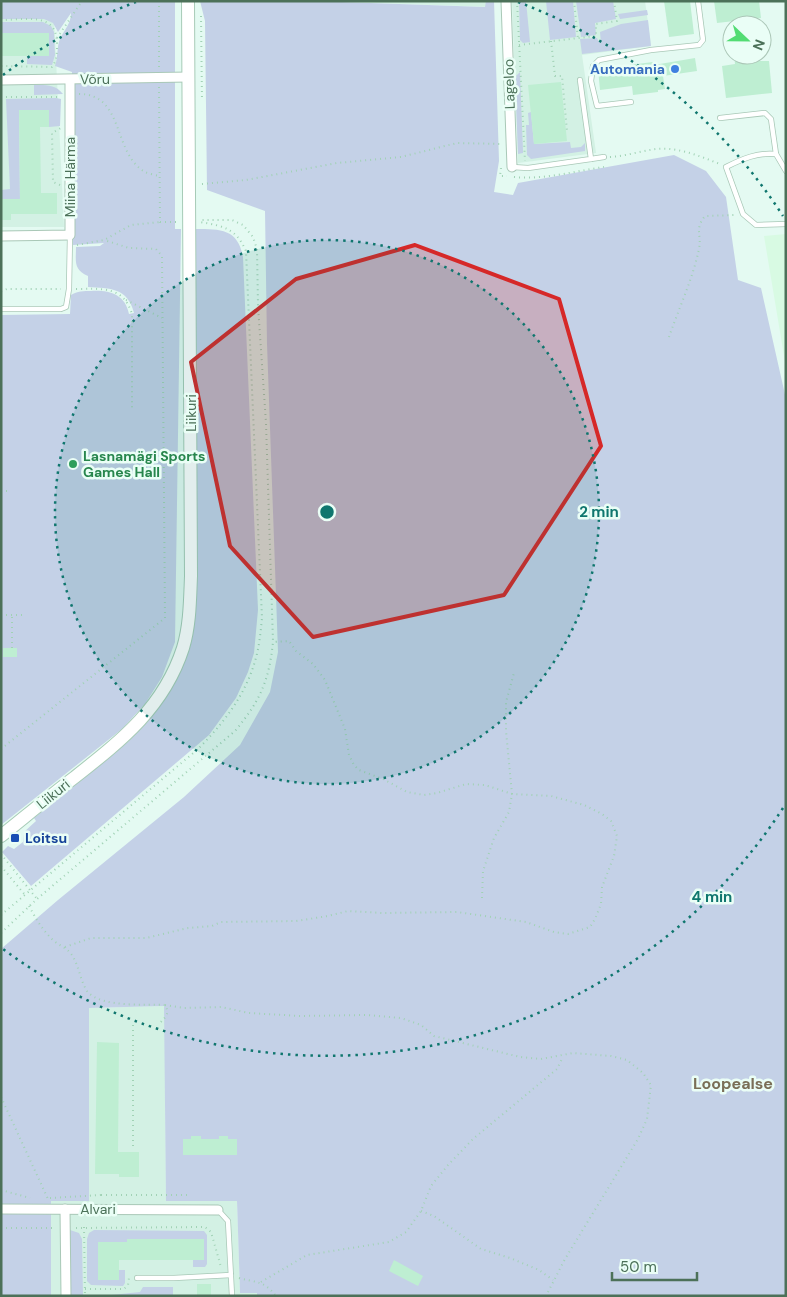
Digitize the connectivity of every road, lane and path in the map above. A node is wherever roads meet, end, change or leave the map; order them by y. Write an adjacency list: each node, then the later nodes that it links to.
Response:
1 (82, 1): 10 (path)
2 (159, 1): 16 (path)
3 (188, 1): 15 (street, Liikuri)
4 (506, 1): 30 (street, Lageloo)
5 (517, 1): 13 (path)
6 (574, 1): 11 (path)
7 (614, 1): 11 (path)
8 (698, 1): 22 (lane)
9 (1, 20): 10 (path)
10 (57, 38): 14 (path)
11 (578, 38): 12 (path)
12 (551, 42): 13 (path); 25 (path)
13 (519, 45): 32 (path)
14 (1, 66)
15 (189, 77): 16 (street, Võru); 36 (street, Liikuri)
16 (159, 78): 18 (street, Võru); 34 (path)
17 (1, 80): 18 (street, Võru)
18 (70, 80): 20 (street, Miina Härma)
19 (580, 80): 29 (lane)
20 (70, 94): 21 (path); 34 (path); 41 (street, Miina Härma)
21 (1, 97)
22 (631, 102)
23 (720, 118): 27 (lane)
24 (63, 126): 35 (path)
25 (567, 131)
26 (501, 144): 36 (path)
27 (776, 154): 31 (lane); 33 (lane)
28 (604, 157): 29 (lane); 31 (path)
29 (591, 159): 32 (lane)
30 (512, 166): 32 (lane)
31 (726, 167): 37 (lane)
32 (525, 168)
33 (786, 172)
34 (160, 176): 39 (path)
35 (61, 186)
36 (190, 186): 38 (street, Liikuri)
37 (743, 214): 40 (lane); 50 (path)
38 (195, 221): 39 (path); 57 (path); 62 (street, Liikuri)
39 (160, 222): 43 (path)
40 (786, 224)
41 (70, 235): 42 (street, Miina Härma); 44 (lane)
42 (1, 236)
43 (104, 240): 44 (path); 49 (path)
44 (70, 246): 45 (lane)
45 (69, 289): 46 (path); 47 (path); 48 (lane)
46 (1, 291)
47 (126, 300): 49 (path); 51 (path)
48 (1, 309)
49 (162, 319): 60 (path)
50 (670, 337)
51 (132, 410)
52 (1, 491): 53 (path)
53 (11, 491)
54 (1, 615): 55 (path)
55 (12, 615): 56 (path); 58 (path)
56 (23, 615)
57 (273, 642): 61 (path); 66 (path)
58 (12, 648)
59 (514, 673): 61 (path)
60 (1, 749)
61 (512, 794): 67 (path); 70 (path)
62 (1, 836)
63 (1, 854): 66 (path)
64 (1, 866): 65 (path)
65 (25, 895)
66 (37, 898): 68 (path)
67 (482, 898)
68 (29, 906): 69 (path); 70 (path)
69 (1, 933)
70 (65, 947): 71 (path)
71 (165, 1005): 72 (path); 74 (path)
72 (160, 1023)
73 (133, 1025): 76 (path)
74 (564, 1056): 82 (path); 89 (path)
75 (1, 1097): 80 (path)
76 (133, 1150)
77 (101, 1195): 78 (path)
78 (188, 1195)
79 (1, 1209): 80 (street)
80 (60, 1209): 81 (street, Alvari); 84 (street, Alvari)
81 (218, 1210): 87 (lane)
82 (421, 1211): 89 (path); 90 (path)
83 (1, 1228): 84 (path)
84 (65, 1228): 85 (path); 92 (street, Alvari)
85 (84, 1228): 86 (path); 91 (path)
86 (223, 1275): 87 (lane); 88 (lane)
87 (231, 1275): 90 (path); 94 (lane)
88 (137, 1278): 91 (path)
89 (553, 1280): 96 (path)
90 (261, 1282): 95 (path)
91 (85, 1289): 93 (path)
92 (66, 1296)
93 (85, 1296)
94 (232, 1296)
95 (276, 1296)
96 (546, 1296)

